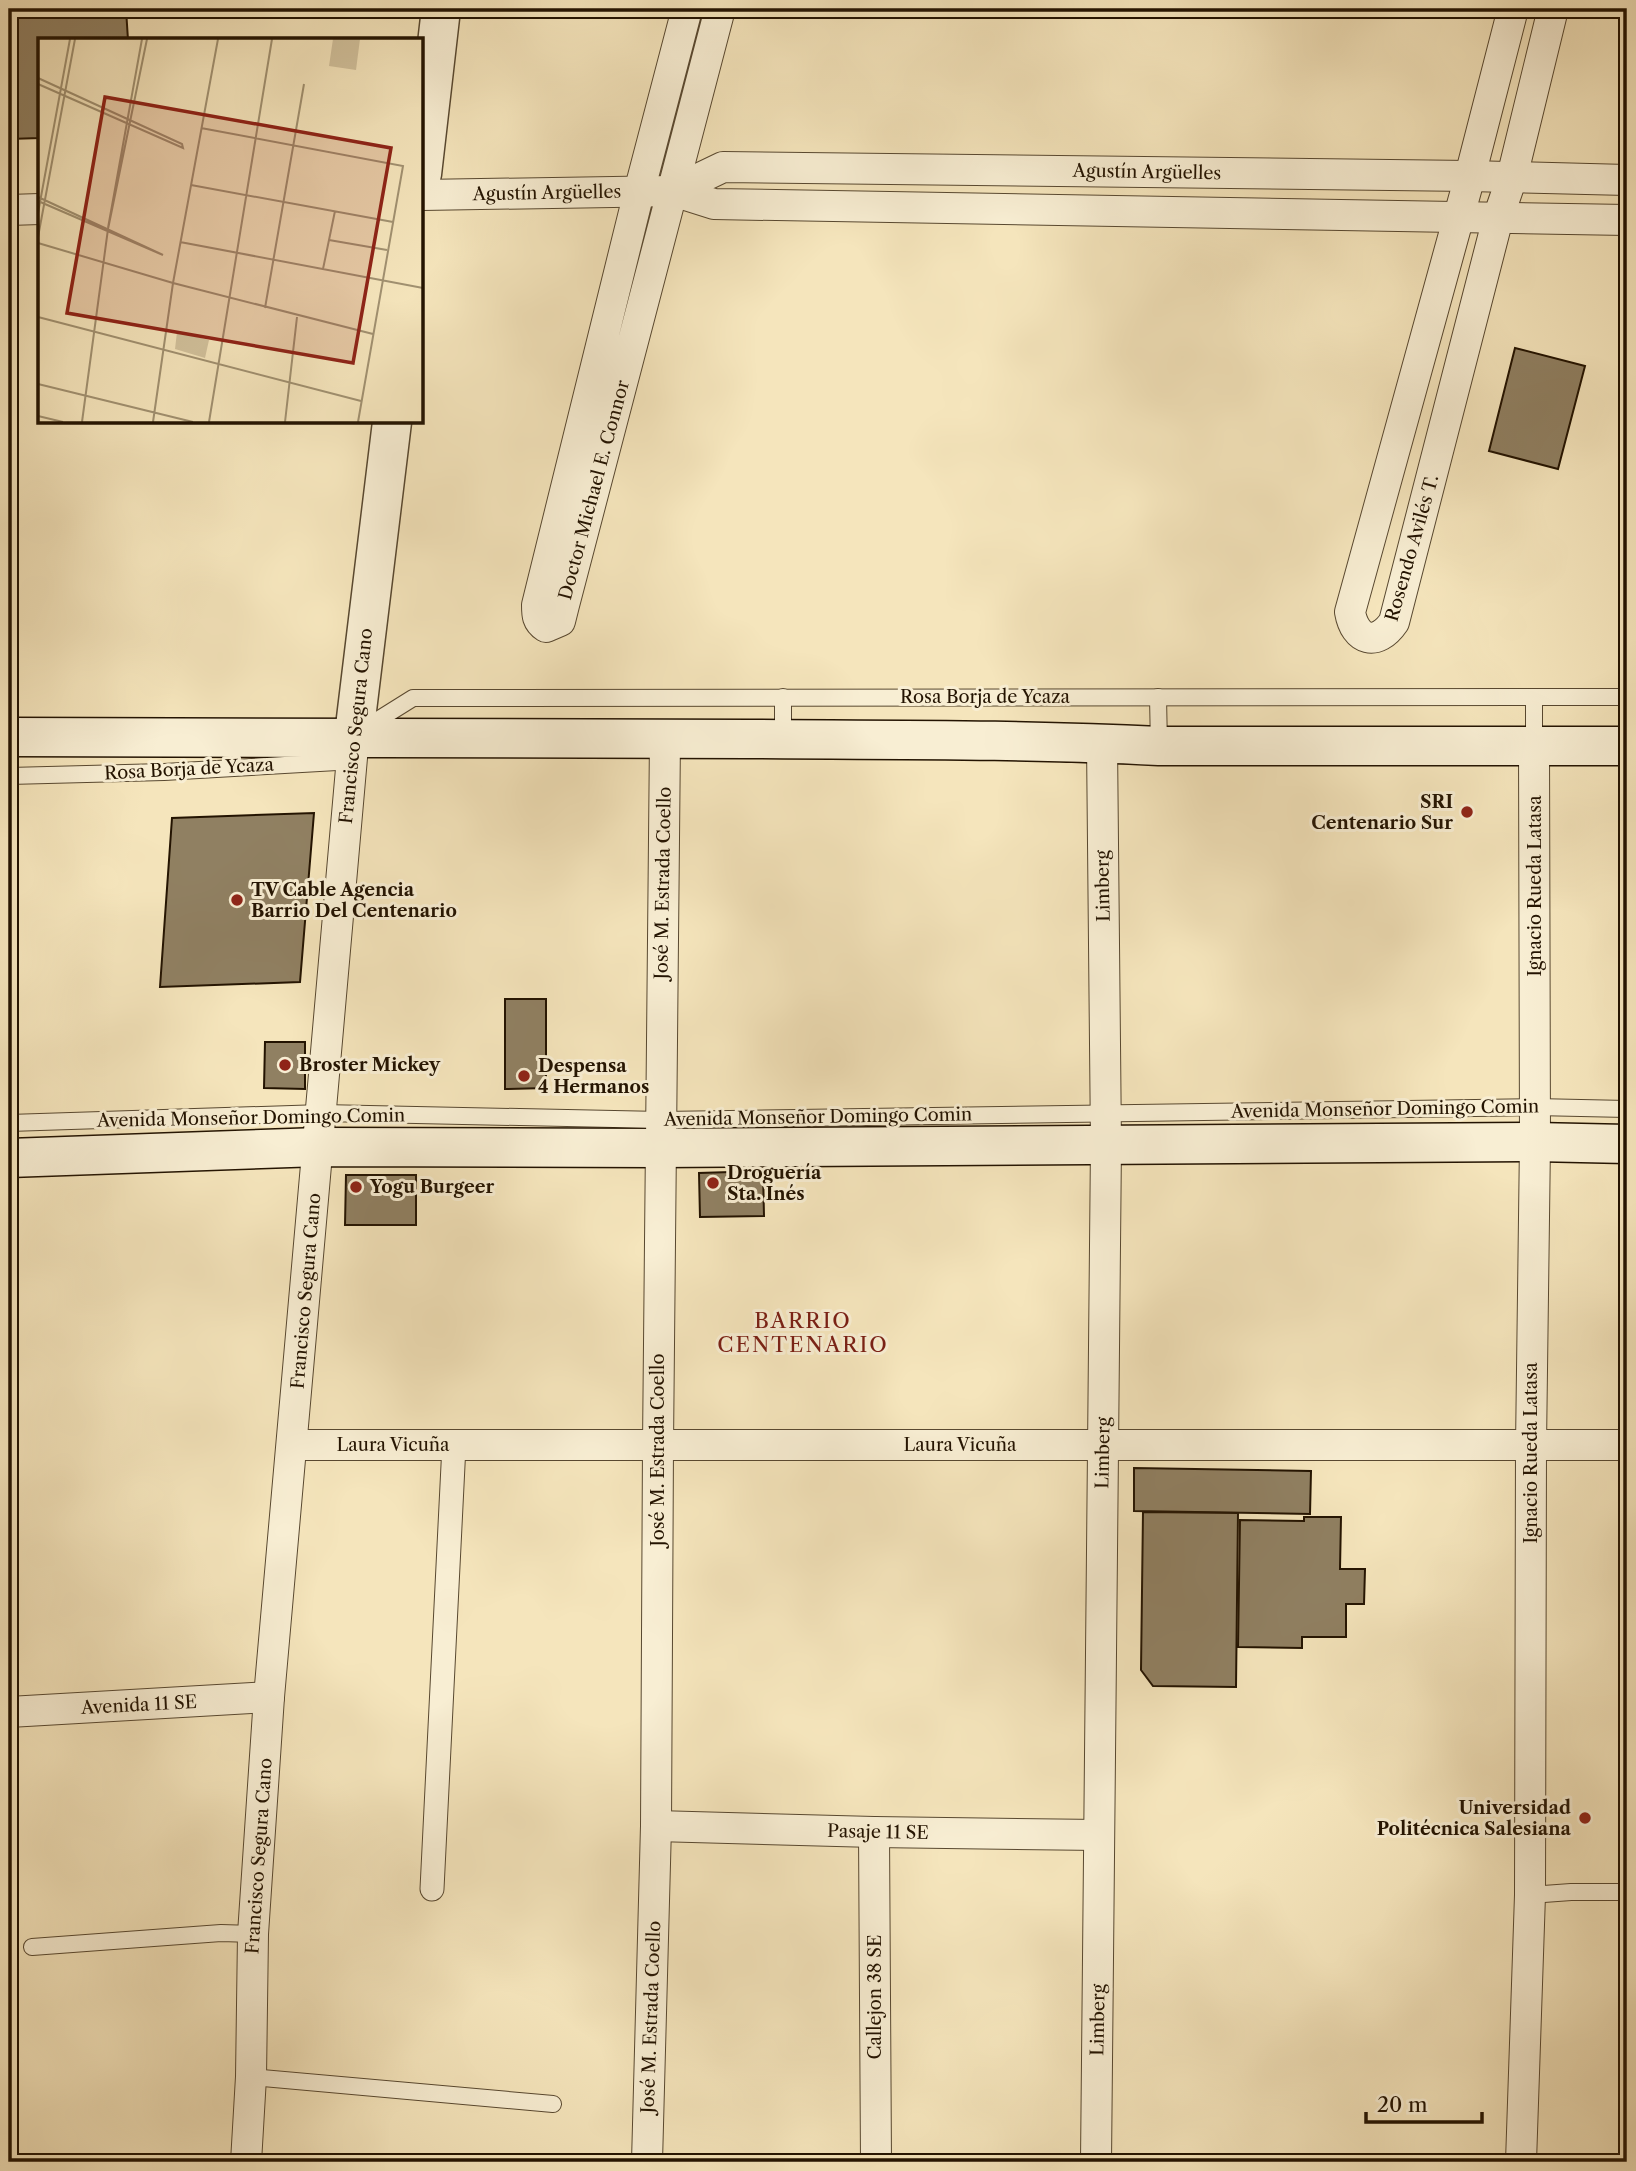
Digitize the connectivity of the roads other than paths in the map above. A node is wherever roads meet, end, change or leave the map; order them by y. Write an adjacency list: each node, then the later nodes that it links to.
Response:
1 (441, 9): 6 (main road)
2 (687, 9): 12 (street, Doctor Michael E. Connor)
3 (720, 9): 11 (street, Doctor Michael E. Connor)
4 (1513, 9): 8 (street, Rosendo Avilés T.)
5 (1553, 9): 9 (street, Rosendo Avilés T.)
6 (424, 157)
7 (1063, 171): 8 (street, Agustín Argüelles); 11 (street, Agustín Argüelles); 16 (street)
8 (1469, 176): 9 (street, Agustín Argüelles); 17 (street, Rosendo Avilés T.)
9 (1512, 177): 10 (street, Agustín Argüelles); 18 (street, Rosendo Avilés T.)
10 (1627, 180)
11 (673, 191): 12 (street, Agustín Argüelles); 12 (street, Doctor Michael E. Connor); 16 (street, Agustín Argüelles)
12 (639, 192): 13 (street, Agustín Argüelles)
13 (424, 195)
14 (38, 209): 15 (street)
15 (9, 210)
16 (1061, 210): 17 (street, Agustín Argüelles)
17 (1458, 218): 18 (street, Agustín Argüelles); 18 (street, Rosendo Avilés T.)
18 (1498, 218): 19 (street, Agustín Argüelles)
19 (1627, 220)
20 (392, 424): 25 (main road, Francisco Segura Cano)
21 (783, 697): 22 (lane, Rosa Borja de Ycaza); 25 (lane, Rosa Borja de Ycaza); 28 (lane)
22 (1158, 697): 23 (lane, Rosa Borja de Ycaza); 31 (lane)
23 (1534, 697): 24 (lane, Rosa Borja de Ycaza); 30 (lane)
24 (1627, 697)
25 (354, 736): 26 (main road, Rosa Borja de Ycaza); 27 (main road, Rosa Borja de Ycaza); 33 (lane, Rosa Borja de Ycaza); 38 (street, Francisco Segura Cano)
26 (9, 737)
27 (665, 738): 28 (main road, Rosa Borja de Ycaza); 39 (street, José M. Estrada Coello)
28 (783, 739): 29 (main road, Rosa Borja de Ycaza)
29 (1102, 743): 31 (main road, Rosa Borja de Ycaza); 37 (street, Limberg)
30 (1534, 744): 31 (main road, Rosa Borja de Ycaza); 32 (main road, Rosa Borja de Ycaza); 36 (street, Ignacio Rueda Latasa)
31 (1159, 746)
32 (1627, 746)
33 (9, 776)
34 (1627, 1109): 36 (lane, Avenida Monseñor Domingo Comin)
35 (9, 1123): 38 (lane, Avenida Monseñor Domingo Comin)
36 (1535, 1125): 37 (main road, Avenida Monseñor Domingo Comin); 40 (main road, Avenida Monseñor Domingo Comin); 46 (street, Ignacio Rueda Latasa)
37 (1105, 1128): 39 (main road, Avenida Monseñor Domingo Comin); 45 (street, Limberg)
38 (320, 1130): 39 (main road, Avenida Monseñor Domingo Comin); 41 (main road, Avenida Monseñor Domingo Comin); 42 (street, Francisco Segura Cano)
39 (661, 1134): 44 (street, José M. Estrada Coello)
40 (1627, 1144)
41 (9, 1158)
42 (292, 1445): 43 (street, Laura Vicuña); 48 (street, Francisco Segura Cano)
43 (454, 1445): 44 (street, Laura Vicuña); 53 (street)
44 (658, 1445): 45 (street, Laura Vicuña); 50 (street, José M. Estrada Coello)
45 (1103, 1445): 46 (street, Laura Vicuña); 52 (street, Limberg)
46 (1531, 1446): 47 (street, Laura Vicuña); 55 (street, Ignacio Rueda Latasa)
47 (1627, 1446)
48 (269, 1697): 49 (street, Avenida 11 SE); 56 (street, Francisco Segura Cano)
49 (9, 1712)
50 (656, 1826): 51 (street, Pasaje 11 SE); 61 (street, José M. Estrada Coello)
51 (874, 1832): 52 (street, Pasaje 11 SE); 62 (street, Callejon 38 SE)
52 (1100, 1835): 63 (street, Limberg)
53 (432, 1889)
54 (1627, 1892): 55 (lane)
55 (1530, 1895): 64 (street, Ignacio Rueda Latasa)
56 (253, 1934): 57 (lane); 58 (street, Francisco Segura Cano)
57 (32, 1947)
58 (251, 2077): 59 (lane); 60 (street, Francisco Segura Cano)
59 (553, 2104)
60 (246, 2162)
61 (647, 2162)
62 (876, 2162)
63 (1096, 2162)
64 (1521, 2162)

